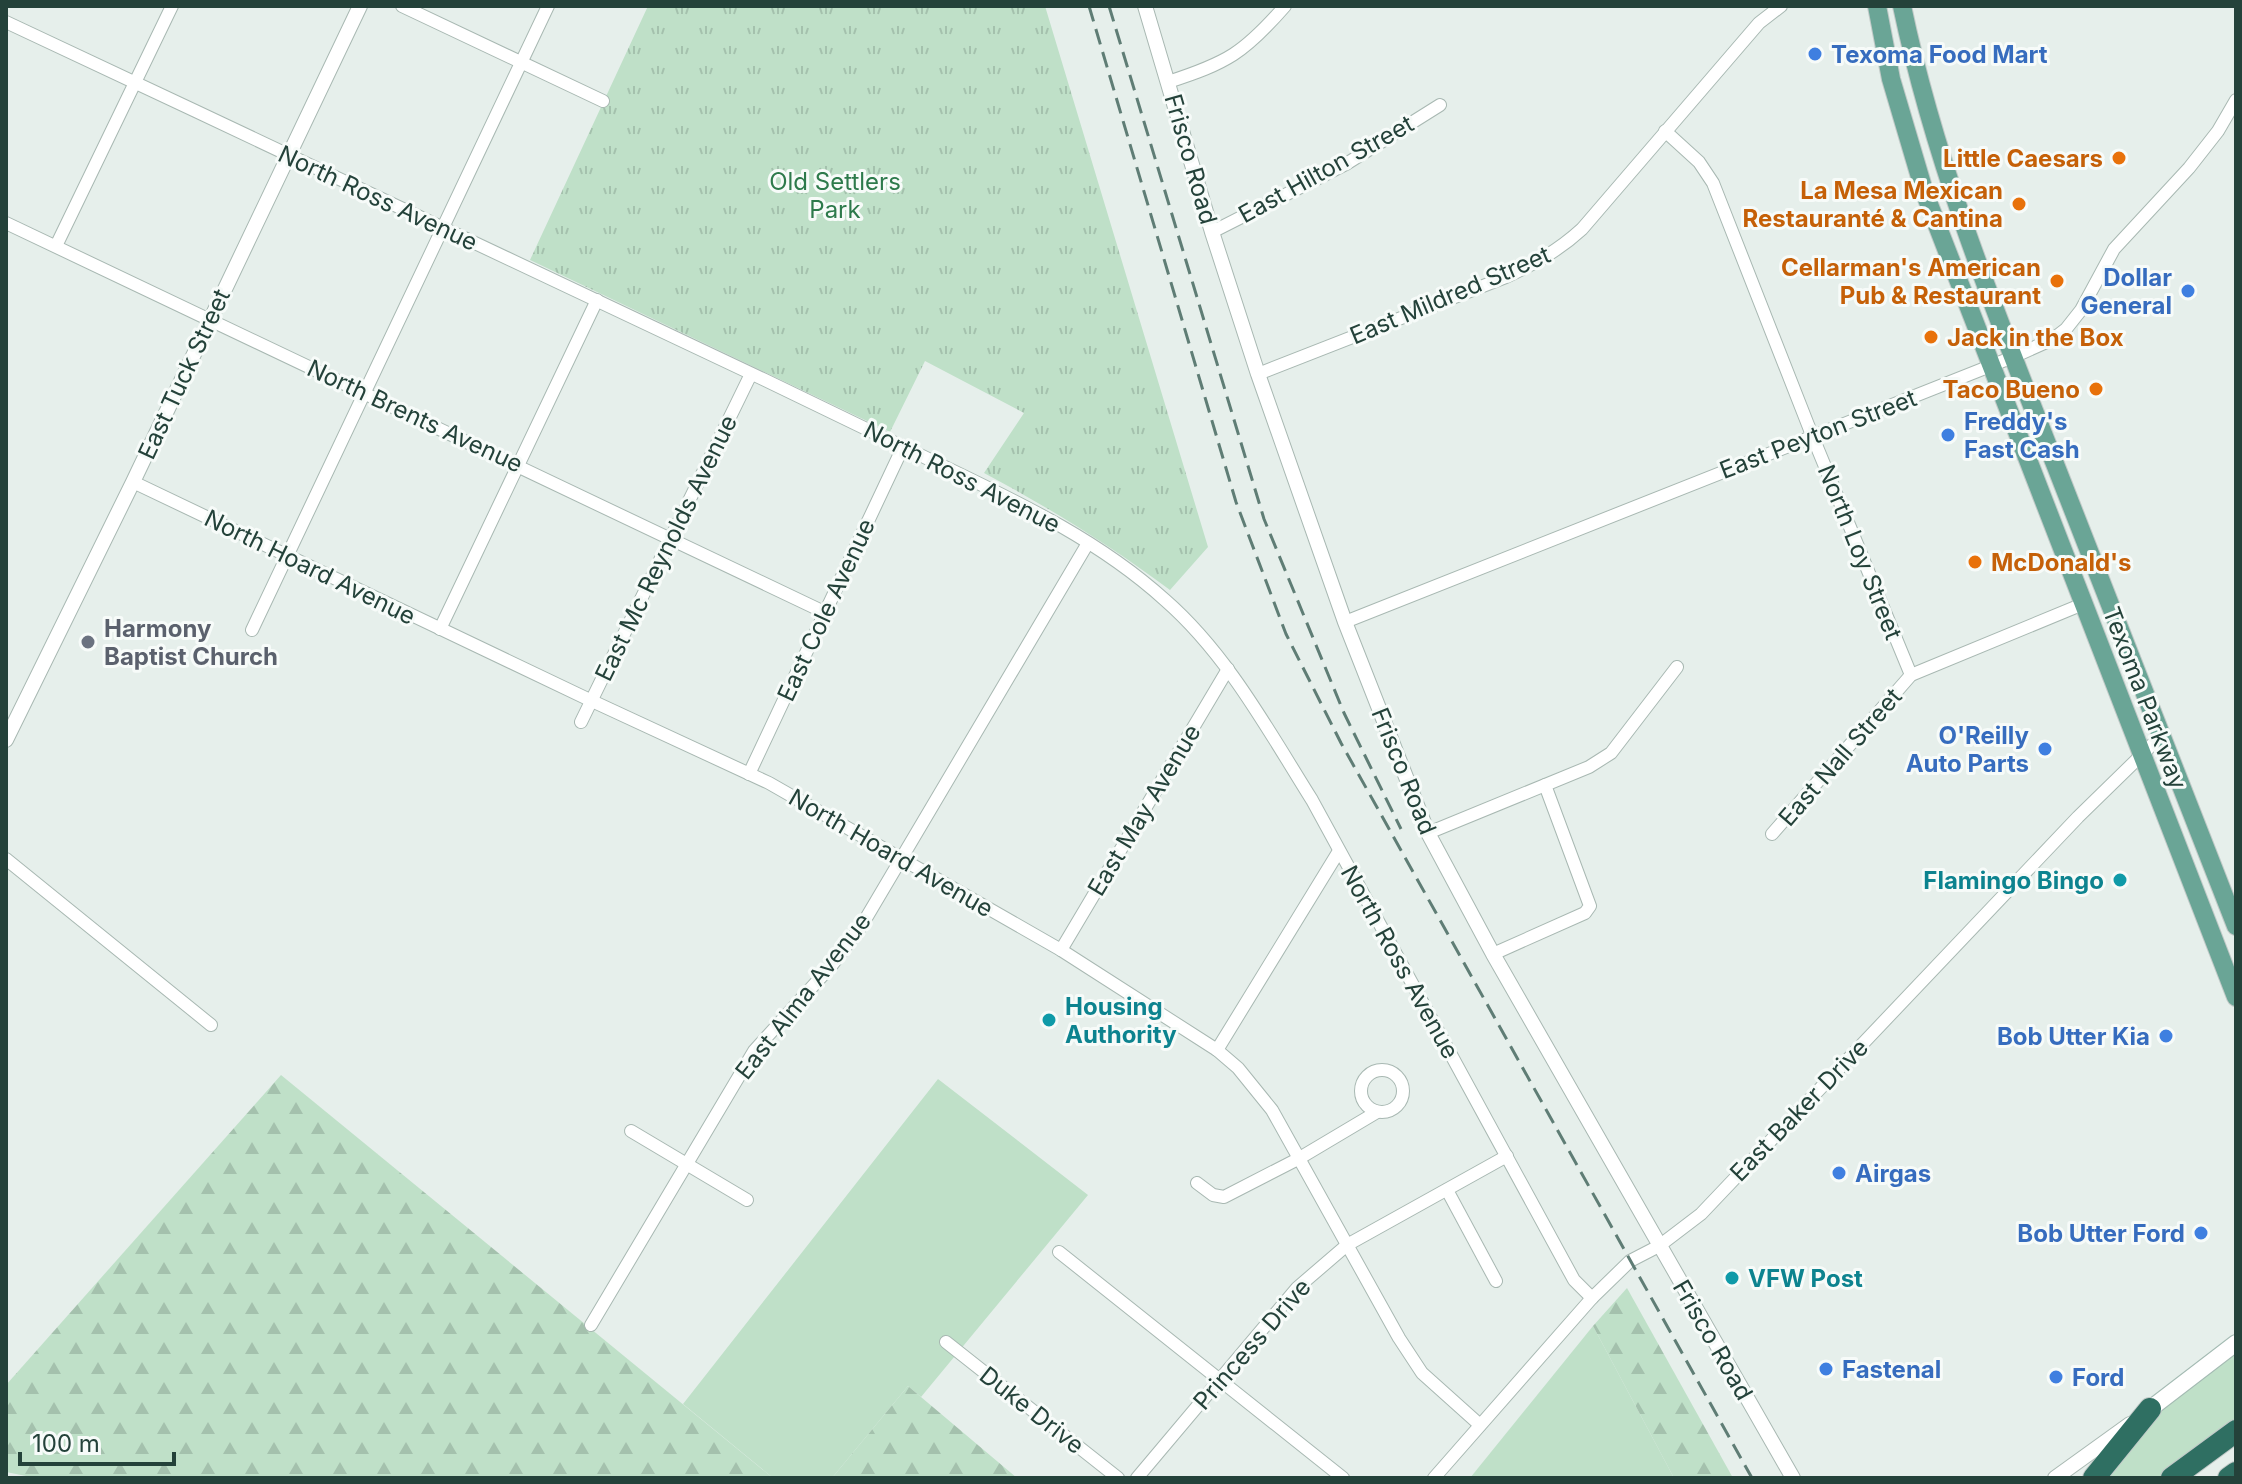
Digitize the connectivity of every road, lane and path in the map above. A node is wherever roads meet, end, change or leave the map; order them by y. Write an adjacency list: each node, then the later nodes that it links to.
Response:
1 (172, 6): 13 (street)
2 (360, 6): 18 (street, East Tuck Street)
3 (402, 6): 11 (street)
4 (548, 6): 11 (street)
5 (1145, 6): 12 (street, Frisco Road)
6 (1285, 6): 12 (street)
7 (1781, 6): 17 (street, East Mildred Street)
8 (1877, 6): 26 (main road, Texoma Parkway)
9 (1902, 6): 25 (main road, Texoma Parkway)
10 (6, 22): 13 (street, North Ross Avenue)
11 (521, 62): 15 (street); 20 (street)
12 (1168, 82): 21 (street, Frisco Road)
13 (135, 83): 18 (street, North Ross Avenue); 22 (street)
14 (2236, 100): 25 (street, East Peyton Street)
15 (603, 101)
16 (1440, 105): 21 (street, East Hilton Street)
17 (1665, 131): 28 (street, East Mildred Street); 30 (street, North Loy Street)
18 (288, 156): 20 (street, North Ross Avenue); 24 (street, East Tuck Street)
19 (6, 223): 22 (street, North Brents Avenue)
20 (442, 229): 23 (street, North Ross Avenue); 29 (street)
21 (1212, 232): 28 (street, Frisco Road)
22 (56, 246): 24 (street, North Brents Avenue)
23 (597, 300): 27 (street, North Ross Avenue); 32 (street)
24 (210, 319): 29 (street, North Brents Avenue); 33 (street, East Tuck Street)
25 (2013, 357): 26 (street, East Peyton Street); 47 (main road, Texoma Parkway)
26 (1990, 366): 30 (street, East Peyton Street); 37 (main road, Texoma Parkway)
27 (751, 374): 31 (street, North Ross Avenue); 34 (street, East Mc Reynolds Avenue)
28 (1258, 374): 39 (street, Frisco Road)
29 (364, 393): 32 (street, North Brents Avenue); 36 (street)
30 (1812, 435): 39 (street, East Peyton Street); 44 (street, North Loy Street)
31 (903, 447): 35 (street, North Ross Avenue); 38 (street, East Cole Avenue)
32 (519, 465): 34 (street, North Brents Avenue); 40 (street)
33 (133, 482): 36 (street, North Hoard Avenue); 48 (street, East Tuck Street)
34 (672, 539): 38 (street, North Brents Avenue); 45 (street, East Mc Reynolds Avenue)
35 (1088, 543): 43 (street, North Ross Avenue); 55 (street, East Alma Avenue)
36 (289, 557): 40 (street, North Hoard Avenue); 41 (street)
37 (2083, 604): 44 (street, East Nall Street); 49 (main road, Texoma Parkway)
38 (824, 612): 50 (street, East Cole Avenue)
39 (1345, 622): 52 (street, Frisco Road)
40 (440, 629): 45 (street, North Hoard Avenue)
41 (252, 630)
42 (1677, 667): 51 (street)
43 (1228, 669): 54 (street, North Ross Avenue); 58 (street, East May Avenue)
44 (1911, 675): 53 (street, East Nall Street)
45 (592, 701): 46 (street, East Mc Reynolds Avenue); 50 (street, North Hoard Avenue)
46 (581, 722)
47 (2162, 735): 49 (street, East Baker Drive); 57 (main road, Texoma Parkway)
48 (6, 740)
49 (2141, 753): 60 (main road, Texoma Parkway); 72 (street, East Baker Drive)
50 (749, 774): 55 (street, North Hoard Avenue)
51 (1545, 785): 52 (street); 59 (street)
52 (1428, 833): 59 (street, Frisco Road)
53 (1772, 834)
54 (1339, 851): 62 (street); 65 (street, North Ross Avenue)
55 (901, 858): 58 (street, North Hoard Avenue); 67 (street, East Alma Avenue)
56 (6, 859): 61 (street)
57 (2236, 926)
58 (1061, 950): 62 (street, North Hoard Avenue)
59 (1493, 954): 72 (street, Frisco Road)
60 (2236, 997)
61 (211, 1025)
62 (1217, 1050): 66 (street, North Hoard Avenue)
63 (1377, 1112): 66 (street)
64 (631, 1131): 67 (street)
65 (1507, 1156): 69 (street, Princess Drive); 75 (street, North Ross Avenue)
66 (1298, 1159): 68 (street); 71 (street, North Hoard Avenue)
67 (686, 1164): 70 (street); 76 (street, East Alma Avenue)
68 (1197, 1183)
69 (1447, 1190): 71 (street, Princess Drive); 74 (street)
70 (747, 1200)
71 (1347, 1245): 79 (street, Princess Drive); 81 (street, North Hoard Avenue)
72 (1659, 1246): 75 (street, East Baker Drive); 88 (street, Frisco Road)
73 (1059, 1252): 79 (street)
74 (1496, 1281)
75 (1592, 1298): 81 (street, East Baker Drive)
76 (591, 1325)
77 (946, 1342): 84 (street, Duke Drive)
78 (2236, 1343): 80 (main road)
79 (1220, 1380): 85 (street, Princess Drive); 86 (street)
80 (2150, 1409): 89 (street); 90 (highway)
81 (1480, 1425): 87 (street, East Baker Drive)
82 (2236, 1431): 91 (highway)
83 (2236, 1473): 92 (highway)
84 (1118, 1478)
85 (1137, 1478)
86 (1343, 1478)
87 (1434, 1478)
88 (1793, 1478)
89 (2055, 1478)
90 (2094, 1478)
91 (2172, 1478)
92 (2229, 1478)

